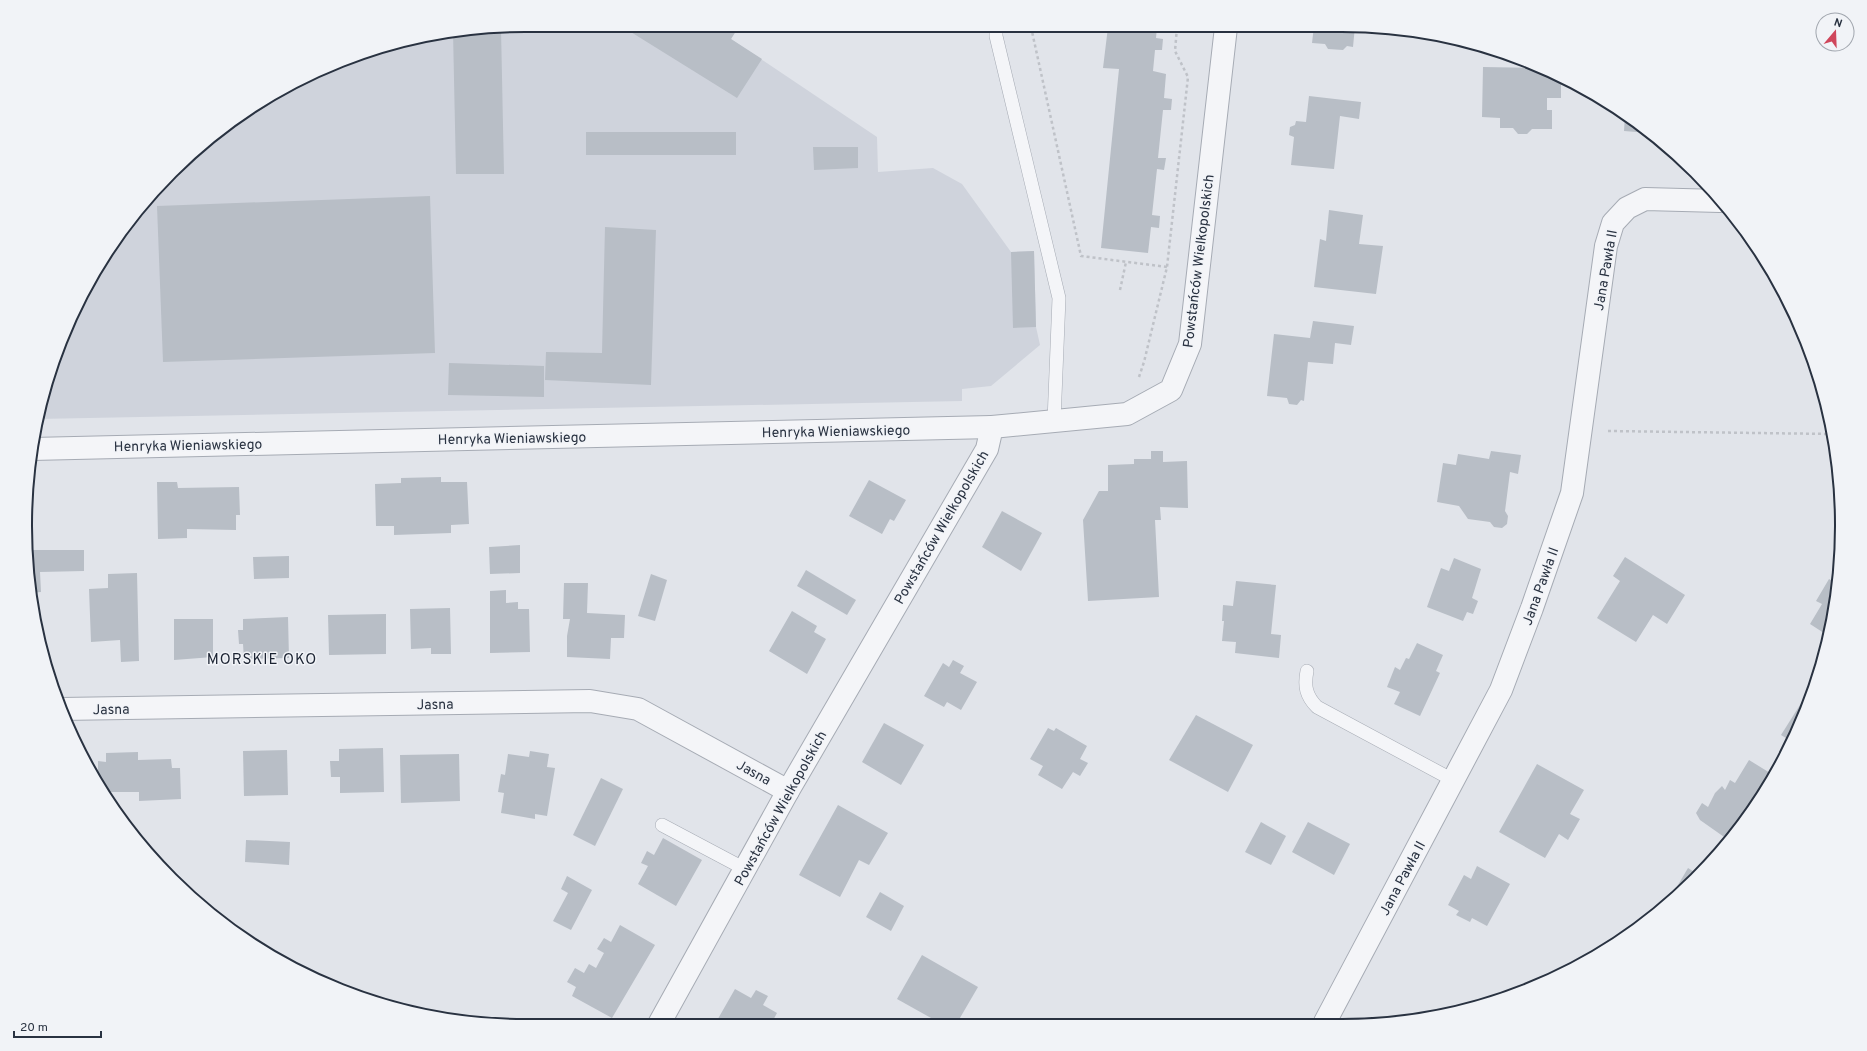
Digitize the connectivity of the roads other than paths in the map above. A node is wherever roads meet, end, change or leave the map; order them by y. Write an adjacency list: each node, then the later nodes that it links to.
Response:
1 (996, 32): 4 (lane)
2 (1225, 32): 4 (street, Powstańców Wielkopolskich)
3 (1714, 201): 9 (street, Jana Pawła II)
4 (1054, 421): 5 (street, Powstańców Wielkopolskich)
5 (992, 427): 6 (street, Henryka Wieniawskiego); 10 (street, Powstańców Wielkopolskich)
6 (38, 449)
7 (1307, 671): 9 (lane)
8 (68, 709): 10 (street, Jasna)
9 (1453, 780): 14 (street, Jana Pawła II)
10 (788, 791): 12 (street, Powstańców Wielkopolskich)
11 (662, 825): 12 (lane)
12 (745, 869): 13 (street, Powstańców Wielkopolskich)
13 (662, 1019)
14 (1327, 1019)

